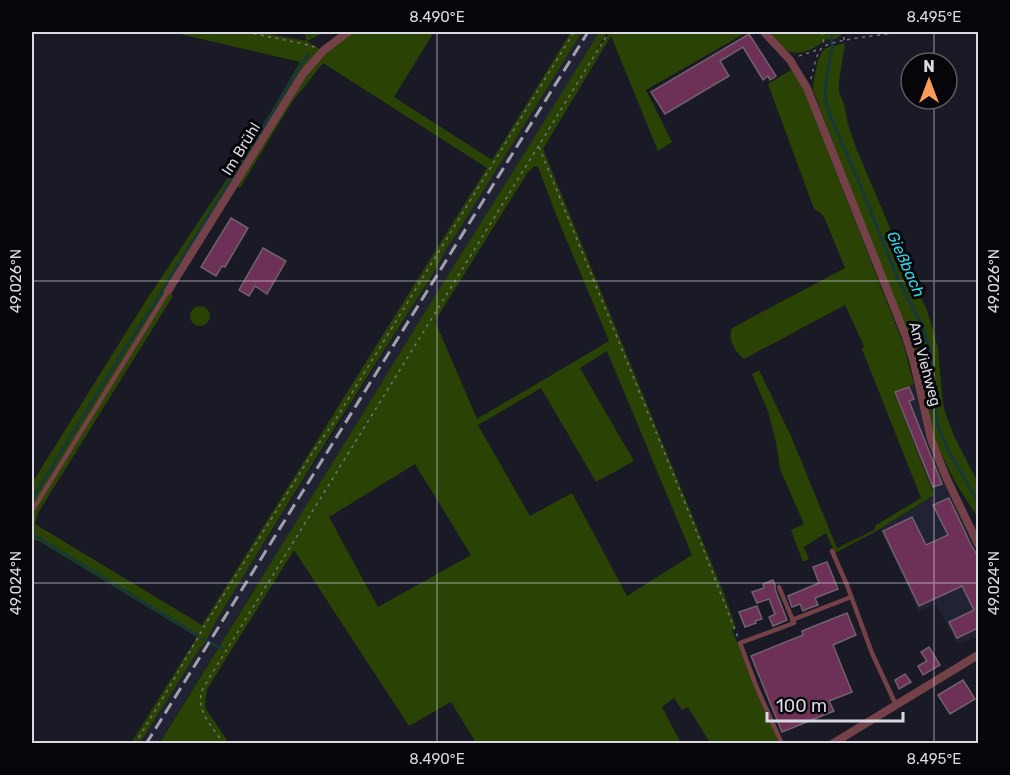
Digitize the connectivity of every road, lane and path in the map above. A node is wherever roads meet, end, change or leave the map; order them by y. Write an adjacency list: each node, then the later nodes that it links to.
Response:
1 (246, 32): 12 (path)
2 (348, 32): 12 (street, Im Brühl)
3 (574, 32): 26 (path)
4 (609, 32): 15 (path)
5 (764, 32): 13 (street, Am Viehweg)
6 (822, 32): 10 (path)
7 (844, 32): 9 (path)
8 (905, 32): 9 (path)
9 (844, 40): 10 (path)
10 (824, 46): 11 (path)
11 (820, 49): 13 (path); 14 (path)
12 (324, 50): 16 (street, Im Brühl)
13 (790, 60): 14 (street, Am Viehweg)
14 (807, 88): 18 (street, Am Viehweg)
15 (538, 146): 23 (path); 27 (path)
16 (168, 291): 17 (lane)
17 (32, 511)
18 (978, 544)
19 (832, 551): 21 (lane)
20 (779, 587): 22 (lane)
21 (851, 597): 22 (lane); 25 (lane)
22 (792, 620): 23 (lane)
23 (740, 644): 28 (lane)
24 (978, 655): 25 (street)
25 (896, 705): 29 (street)
26 (135, 744)
27 (224, 744)
28 (782, 744)
29 (832, 744)

